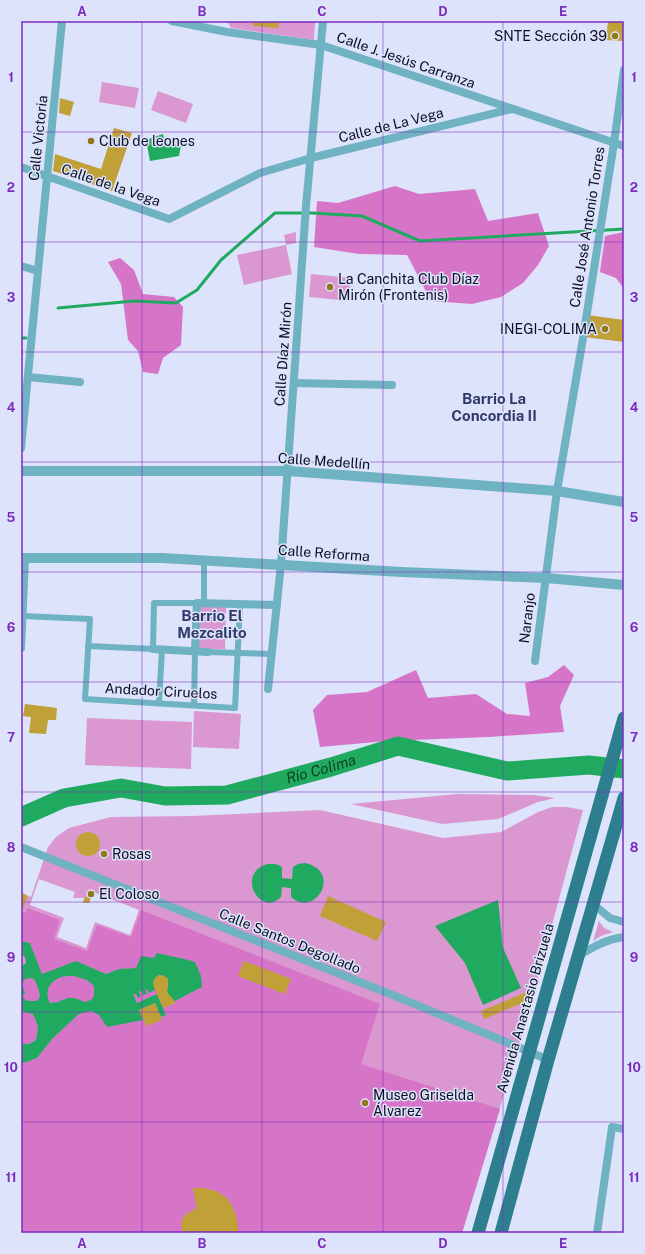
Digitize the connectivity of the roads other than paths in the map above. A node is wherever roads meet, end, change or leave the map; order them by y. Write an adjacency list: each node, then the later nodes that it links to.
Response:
1 (62, 21): 11 (street, Calle Victoria)
2 (172, 21): 4 (street, Calle J. Jesús Carranza)
3 (323, 21): 4 (street, Calle Díaz Mirón)
4 (321, 45): 6 (street, Calle J. Jesús Carranza); 9 (street, Calle Díaz Mirón)
5 (624, 70): 7 (street, Calle José Antonio Torres)
6 (512, 109): 7 (street); 9 (street, Calle de La Vega)
7 (614, 143): 8 (street); 22 (street, Calle José Antonio Torres)
8 (624, 146)
9 (311, 158): 12 (street, Calle de La Vega); 17 (street, Calle Díaz Mirón)
10 (21, 167): 11 (street, Calle de la Vega)
11 (47, 177): 12 (street, Calle de la Vega); 14 (street, Calle Victoria)
12 (169, 219)
13 (21, 266): 14 (street)
14 (38, 271): 15 (street, Calle Victoria)
15 (28, 377): 16 (street); 19 (street, Calle Victoria)
16 (80, 382)
17 (294, 383): 18 (street); 21 (street, Calle Díaz Mirón)
18 (392, 385)
19 (21, 448)
20 (21, 471): 21 (street, Calle Medellín)
21 (288, 471): 22 (street, Calle Medellín); 26 (street, Calle Díaz Mirón)
22 (557, 491): 23 (street, Calle Medellín); 27 (street, Calle José Antonio Torres)
23 (624, 502)
24 (23, 558): 25 (street, Calle Reforma); 32 (street)
25 (204, 560): 26 (street, Calle Reforma); 29 (street)
26 (281, 564): 27 (street, Calle Reforma); 31 (street, Calle Díaz Mirón)
27 (546, 578): 28 (street, Calle Reforma); 41 (street, Naranjo)
28 (624, 585)
29 (200, 604): 30 (street); 35 (street); 37 (street)
30 (240, 604): 31 (street); 39 (street)
31 (277, 605): 40 (street, Calle Díaz Mirón)
32 (22, 616): 33 (street); 34 (street)
33 (88, 646): 35 (street); 43 (street, Andador Ciruelos)
34 (21, 648)
35 (153, 649): 36 (street)
36 (162, 649): 37 (street); 43 (street)
37 (195, 651): 38 (street); 44 (street)
38 (208, 652): 39 (street)
39 (238, 653): 40 (street); 44 (street, Andador Ciruelos)
40 (272, 654): 42 (street, Calle Díaz Mirón)
41 (535, 661)
42 (268, 689)
43 (159, 703): 44 (street, Andador Ciruelos)
44 (194, 705)
45 (624, 718): 52 (main road, Avenida Anastasio Brizuela)
46 (624, 798): 48 (main road)
47 (21, 847): 52 (street, Calle Santos Degollado)
48 (593, 904): 49 (street); 51 (main road)
49 (624, 922)
50 (624, 937): 51 (street)
51 (578, 956): 53 (main road)
52 (530, 1052): 53 (street, Calle Santos Degollado); 55 (main road, Avenida Anastasio Brizuela)
53 (548, 1060): 56 (main road)
54 (624, 1129): 57 (street)
55 (478, 1233)
56 (502, 1233)
57 (597, 1233)

